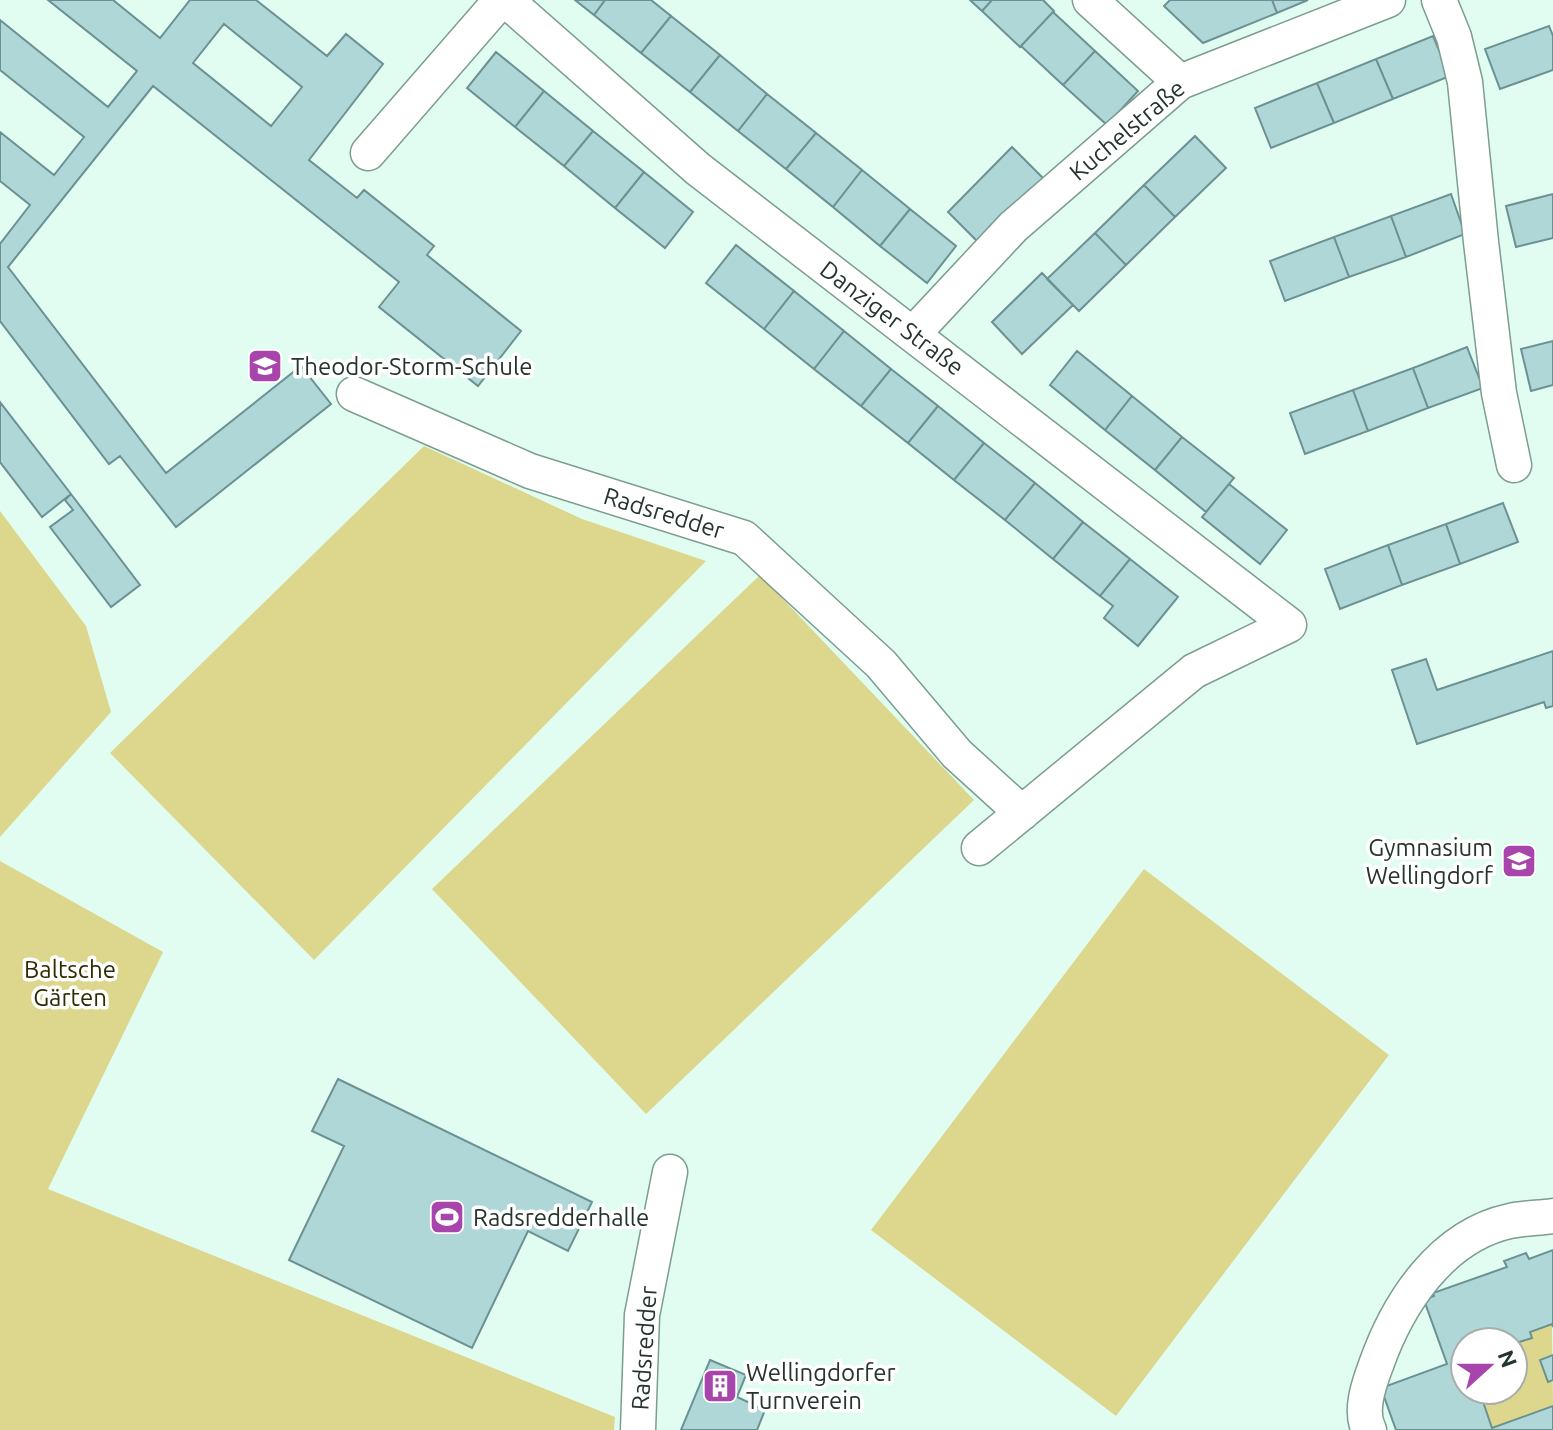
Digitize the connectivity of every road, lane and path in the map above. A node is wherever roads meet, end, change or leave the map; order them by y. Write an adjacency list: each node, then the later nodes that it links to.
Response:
1 (503, 0): 6 (street); 7 (street, Danziger Straße)
2 (1090, 0): 5 (street)
3 (1388, 0): 5 (street, Kuchelstraße)
4 (1439, 0): 9 (street)
5 (1180, 82): 7 (street, Kuchelstraße)
6 (368, 153)
7 (913, 334): 10 (street, Danziger Straße)
8 (354, 394): 10 (street, Radsredder)
9 (1514, 465)
10 (1022, 813): 11 (street)
11 (979, 848)
12 (670, 1172): 14 (street, Radsredder)
13 (1553, 1216): 15 (street)
14 (638, 1430)
15 (1369, 1430)

